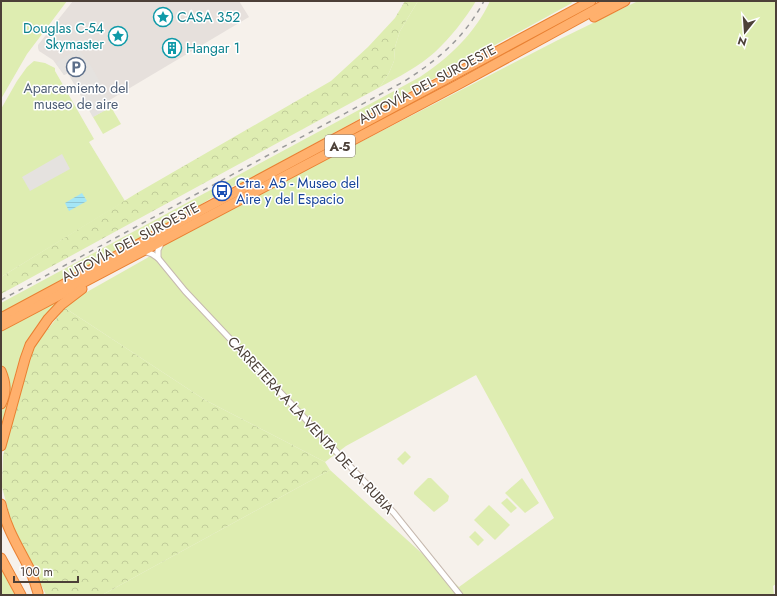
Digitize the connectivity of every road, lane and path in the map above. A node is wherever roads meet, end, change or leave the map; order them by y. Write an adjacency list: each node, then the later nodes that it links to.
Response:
1 (583, 1): 5 (highway)
2 (591, 1): 5 (highway, AUTOVÍA DEL SUROESTE / A-5)
3 (611, 1): 6 (highway, AUTOVÍA DEL SUROESTE / A-5)
4 (625, 1): 6 (highway)
5 (563, 15): 11 (highway, AUTOVÍA DEL SUROESTE / A-5)
6 (455, 86): 7 (highway, AUTOVÍA DEL SUROESTE / A-5)
7 (163, 240): 8 (highway, AUTOVÍA DEL SUROESTE / A-5); 10 (street)
8 (144, 251): 9 (highway, AUTOVÍA DEL SUROESTE / A-5); 10 (street, CARRETERA A LA VENTA DE LA RUBIA)
9 (130, 258): 12 (highway, AUTOVÍA DEL SUROESTE / A-5); 15 (highway)
10 (158, 258): 21 (street, CARRETERA A LA VENTA DE LA RUBIA)
11 (1, 318)
12 (1, 326)
13 (1, 371): 14 (highway)
14 (1, 404)
15 (1, 446)
16 (1, 504): 19 (highway)
17 (1, 525): 19 (highway)
18 (1, 558): 20 (highway)
19 (39, 594)
20 (21, 595)
21 (460, 595)

